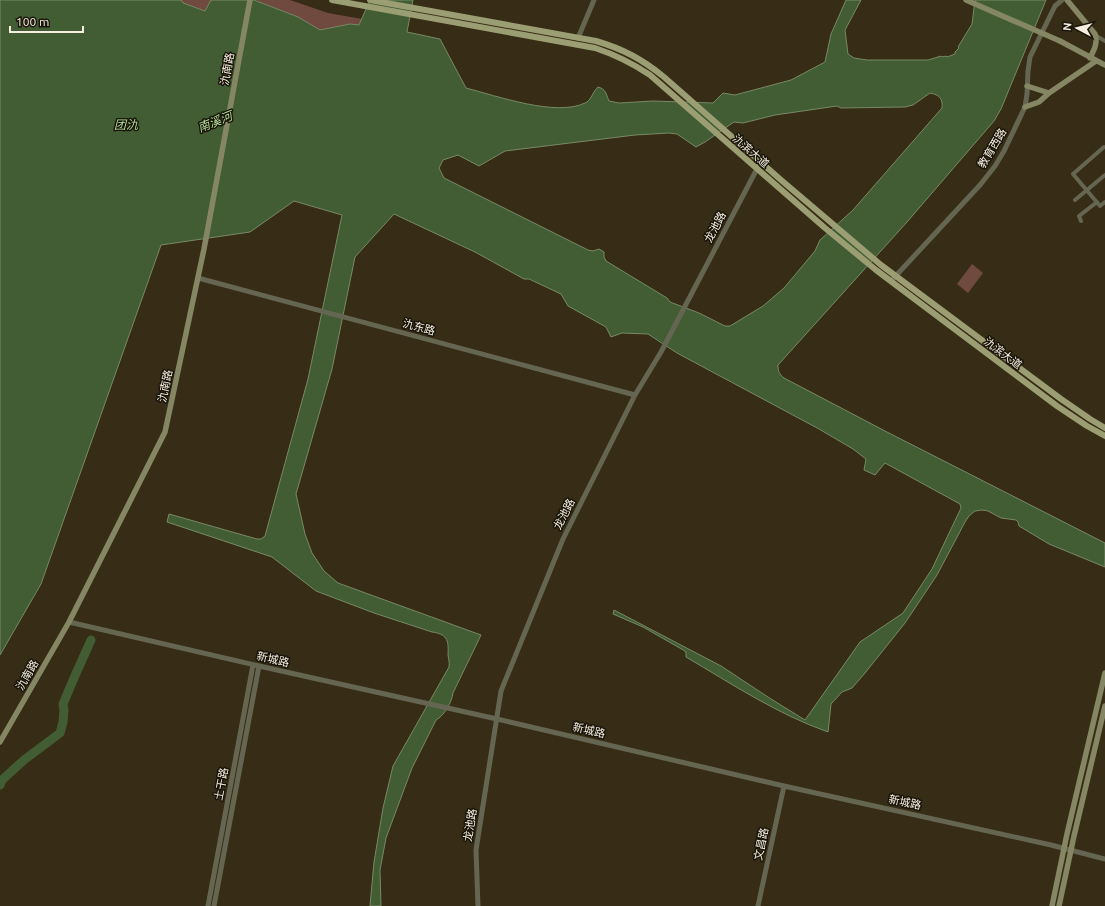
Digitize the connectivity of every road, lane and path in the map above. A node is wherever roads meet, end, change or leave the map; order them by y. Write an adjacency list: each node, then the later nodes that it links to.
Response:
1 (250, 0): 27 (main road, 氿南路)
2 (332, 0): 19 (main road, 氿滨大道)
3 (370, 0): 9 (main road, 氿滨大道)
4 (594, 0): 9 (street)
5 (966, 0): 11 (main road, bridge)
6 (1062, 0): 14 (street, 教育西路)
7 (1067, 0): 8 (main road)
8 (1095, 34): 10 (street); 11 (main road)
9 (578, 38): 18 (main road, 氿滨大道)
10 (1105, 41)
11 (1090, 58): 12 (main road)
12 (1096, 61): 13 (main road); 15 (main road)
13 (1105, 65)
14 (1027, 86): 15 (main road); 16 (street, 教育西路)
15 (1049, 93): 16 (main road)
16 (1025, 107): 26 (street, 教育西路)
17 (1105, 147): 21 (street)
18 (761, 161): 19 (street, 龙池路); 26 (main road, 氿滨大道)
19 (756, 169): 28 (main road, 氿滨大道); 29 (street, 龙池路)
20 (1105, 175): 21 (street)
21 (1087, 190): 22 (street); 23 (street)
22 (1074, 200)
23 (1097, 202): 24 (street); 25 (street)
24 (1105, 202)
25 (1081, 221)
26 (896, 275): 28 (street, 教育西路); 30 (main road, 氿滨大道)
27 (198, 278): 29 (street, 氿东路); 32 (main road, 氿南路)
28 (891, 281): 31 (main road, 氿滨大道)
29 (635, 395): 36 (street, 龙池路)
30 (1105, 428)
31 (1105, 436)
32 (69, 622): 33 (street, 新城路); 37 (main road, 氿南路)
33 (256, 666): 36 (street, 新城路); 42 (street, 土干路); 43 (street, 土干路)
34 (1105, 673): 39 (main road)
35 (1105, 706): 40 (main road)
36 (497, 719): 38 (street, 新城路); 44 (street, 龙池路)
37 (0, 742)
38 (784, 786): 39 (street, 新城路); 45 (street, 文昌路)
39 (1064, 848): 40 (street, 新城路); 46 (main road)
40 (1071, 850): 41 (street, 新城路); 47 (main road)
41 (1105, 859)
42 (208, 906)
43 (214, 906)
44 (478, 906)
45 (758, 906)
46 (1052, 906)
47 (1059, 906)

